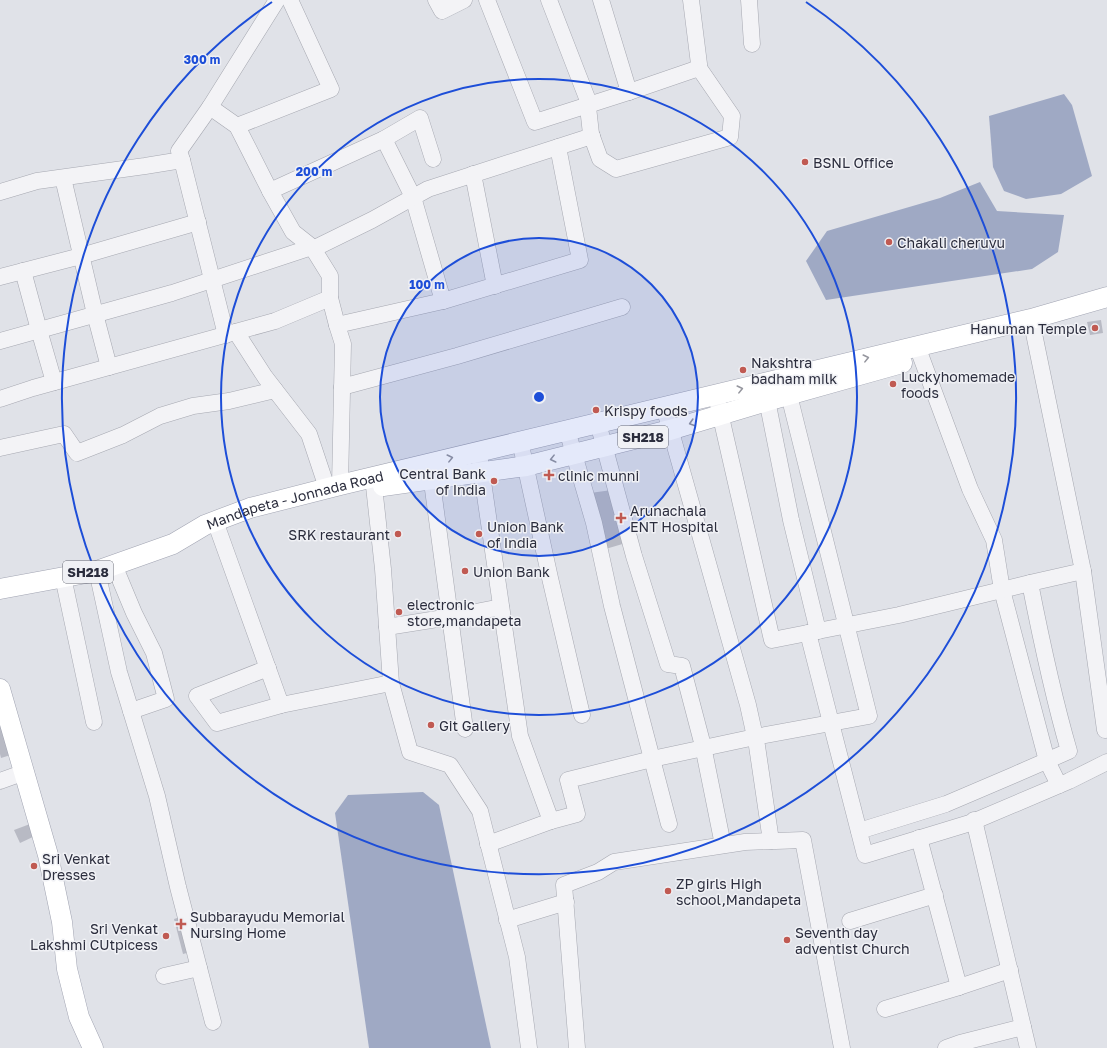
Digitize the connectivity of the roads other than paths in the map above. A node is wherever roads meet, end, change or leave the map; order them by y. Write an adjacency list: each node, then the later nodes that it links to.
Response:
1 (276, 0): 14 (street)
2 (290, 0): 15 (street)
3 (436, 0): 4 (street)
4 (464, 0)
5 (487, 0): 13 (street)
6 (549, 0): 13 (street)
7 (600, 0): 12 (street)
8 (691, 0): 11 (street)
9 (748, 0): 10 (street)
10 (752, 44)
11 (699, 68): 12 (street); 16 (street)
12 (629, 92): 13 (street)
13 (588, 104): 16 (street)
14 (210, 107): 15 (street); 20 (street)
15 (237, 126): 23 (street)
16 (592, 136): 18 (street)
17 (384, 138): 19 (street); 23 (street); 25 (street)
18 (558, 147): 21 (street); 32 (street)
19 (433, 159)
20 (182, 160): 22 (street); 26 (street)
21 (473, 174): 25 (street); 32 (street)
22 (62, 178): 24 (street); 28 (street)
23 (270, 191): 27 (street)
24 (0, 192)
25 (413, 197): 27 (street); 35 (street)
26 (198, 222): 28 (street); 31 (street)
27 (312, 248): 31 (street); 34 (street)
28 (81, 256): 29 (street); 38 (street)
29 (23, 271): 30 (street); 41 (street)
30 (0, 277)
31 (213, 280): 38 (street); 42 (street)
32 (495, 286): 35 (street)
33 (1107, 297): 39 (main road, Mandapeta - Jonnada Road / SH218)
34 (330, 298): 40 (street); 42 (street)
35 (443, 301): 40 (street)
36 (1107, 306): 39 (main road, SH218)
37 (622, 308): 48 (street)
38 (95, 314): 41 (street); 45 (street)
39 (1032, 323): 44 (main road, Mandapeta - Jonnada Road / SH218); 70 (street)
40 (337, 325): 48 (street)
41 (39, 330): 43 (street); 46 (street)
42 (231, 333): 45 (street); 49 (street)
43 (0, 341)
44 (919, 352): 47 (main road, Mandapeta - Jonnada Road / SH218); 74 (street)
45 (109, 368): 46 (street)
46 (54, 382): 52 (street)
47 (787, 386): 50 (main road, Mandapeta - Jonnada Road / SH218); 77 (street)
48 (342, 387): 67 (street)
49 (275, 390): 60 (street); 67 (street)
50 (765, 392): 51 (main road, Mandapeta - Jonnada Road / SH218, one-way to 50); 54 (main road, SH218); 79 (street)
51 (715, 394): 53 (main road, Mandapeta - Jonnada Road / SH218); 54 (street)
52 (0, 399)
53 (664, 407): 55 (main road, Mandapeta - Jonnada Road / SH218); 57 (street)
54 (720, 415): 57 (main road, SH218, one-way to 57); 79 (street)
55 (598, 423): 56 (main road, Mandapeta - Jonnada Road / SH218); 59 (street)
56 (567, 430): 58 (main road, Mandapeta - Jonnada Road / SH218); 62 (street)
57 (670, 430): 59 (main road, SH218); 90 (street)
58 (520, 442): 61 (main road, Mandapeta - Jonnada Road / SH218); 63 (street)
59 (605, 447): 62 (main road, SH218); 91 (street)
60 (0, 448)
61 (478, 452): 64 (main road, Mandapeta - Jonnada Road / SH218, one-way to 61); 65 (street)
62 (574, 454): 63 (main road, SH218, one-way to 63); 92 (street)
63 (526, 466): 65 (main road, SH218); 85 (street)
64 (431, 471): 65 (main road, SH218); 66 (main road, Mandapeta - Jonnada Road / SH218); 76 (street)
65 (481, 472): 75 (street)
66 (374, 482): 67 (main road, Mandapeta - Jonnada Road / SH218); 68 (main road, SH218); 78 (street)
67 (334, 486): 68 (main road, Mandapeta - Jonnada Road / SH218)
68 (216, 525): 69 (main road, Mandapeta - Jonnada Road / SH218); 80 (street)
69 (105, 568): 71 (main road, Mandapeta - Jonnada Road / SH218); 84 (street); 84 (street)
70 (1083, 571): 72 (street); 89 (street)
71 (62, 577): 73 (main road, Mandapeta - Jonnada Road / SH218); 86 (street)
72 (1030, 582): 74 (street); 93 (street)
73 (0, 589)
74 (1002, 590): 77 (street); 93 (street)
75 (501, 606): 76 (street); 99 (street)
76 (450, 617): 78 (street); 88 (street)
77 (846, 626): 79 (street); 87 (street)
78 (387, 627): 81 (street)
79 (813, 632): 87 (street)
80 (268, 668): 83 (street); 83 (street)
81 (391, 683): 83 (street); 104 (street)
82 (0, 689): 95 (main road)
83 (281, 705)
84 (131, 711): 110 (street)
85 (582, 714)
86 (94, 722)
87 (831, 723): 90 (street); 101 (street)
88 (465, 729)
89 (1104, 730)
90 (755, 737): 91 (street); 103 (street)
91 (704, 748): 92 (street); 105 (street)
92 (652, 759): 99 (street); 100 (street)
93 (1047, 761): 97 (street); 101 (street)
94 (1107, 762): 97 (street)
95 (25, 772): 96 (street); 117 (main road)
96 (0, 781)
97 (1059, 785): 98 (street)
98 (974, 820): 102 (street); 111 (street)
99 (552, 821): 104 (street)
100 (670, 824)
101 (859, 831): 102 (street)
102 (920, 838): 106 (street)
103 (771, 841): 105 (street); 120 (street)
104 (488, 844): 108 (street)
105 (723, 845): 107 (street)
106 (935, 895): 109 (street); 113 (street)
107 (566, 902): 108 (street); 119 (street)
108 (507, 920): 118 (street)
109 (850, 921)
110 (200, 968): 112 (street); 115 (street)
111 (1010, 970): 113 (street); 116 (street)
112 (164, 976)
113 (959, 987): 114 (street)
114 (885, 1009)
115 (213, 1022)
116 (1023, 1026): 121 (street); 122 (street)
117 (93, 1048)
118 (529, 1048)
119 (577, 1048)
120 (842, 1048)
121 (946, 1048)
122 (1028, 1048)

